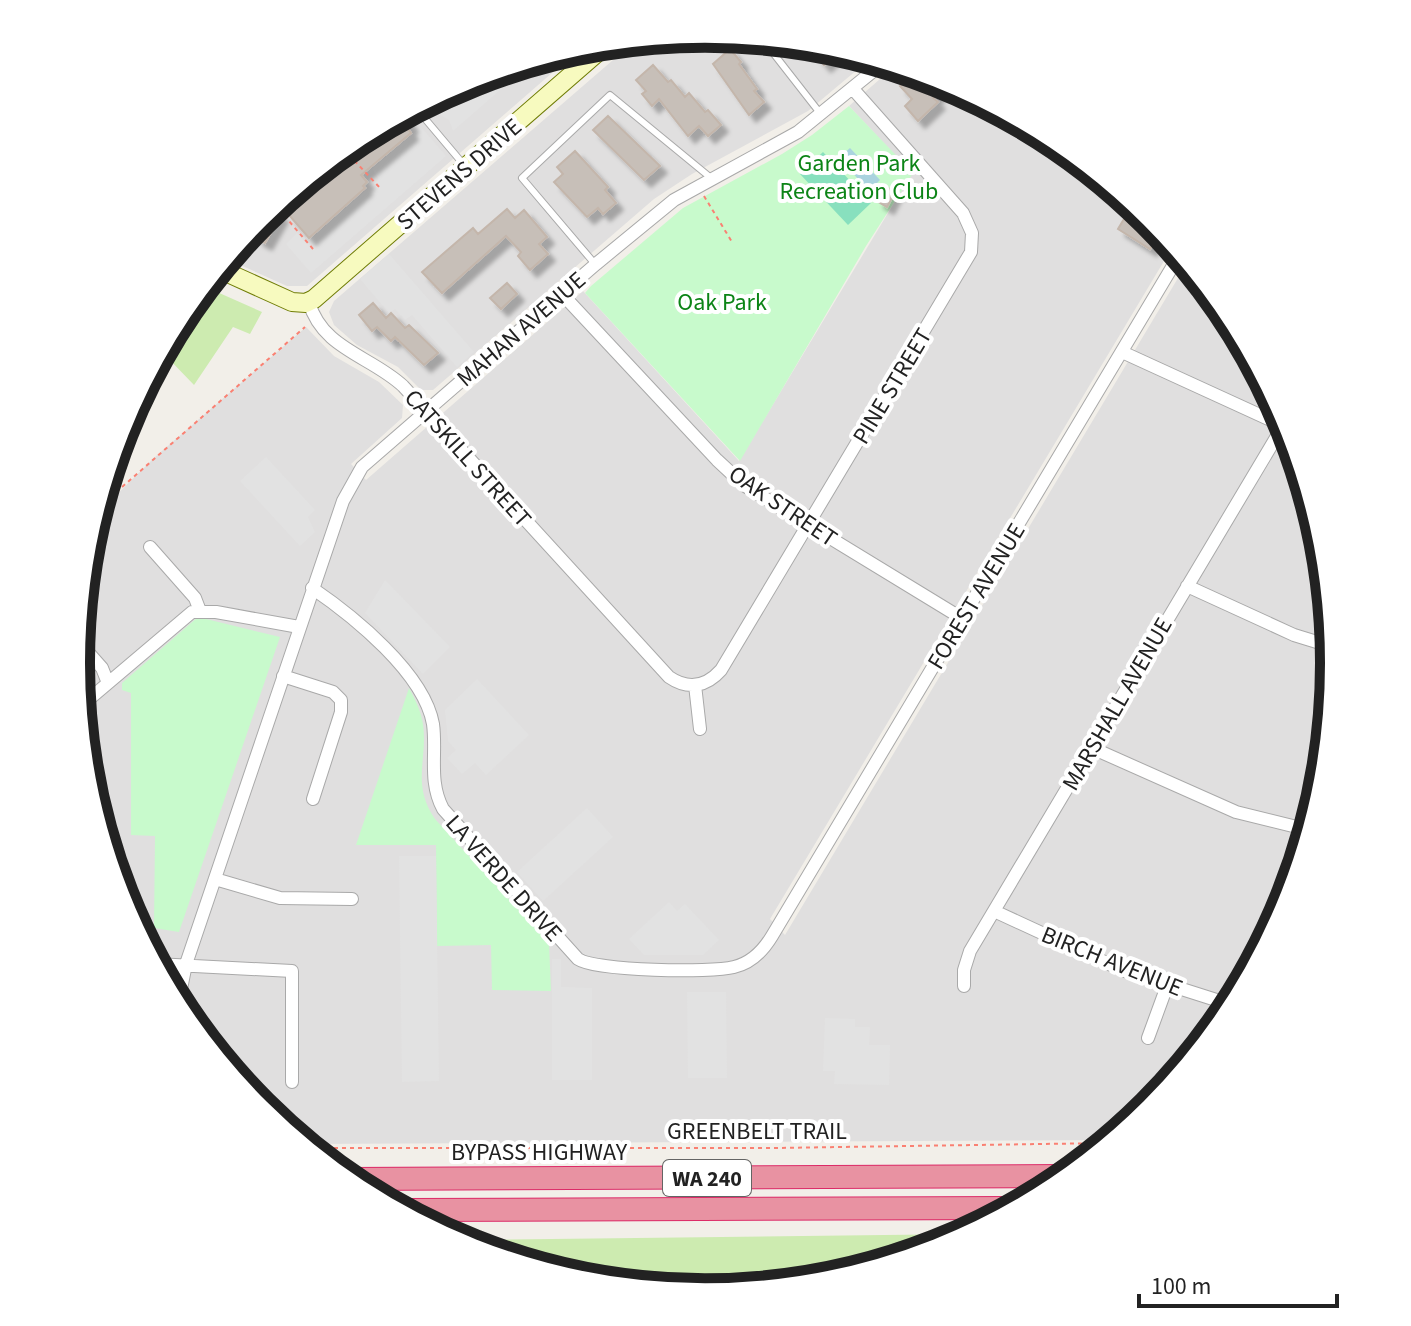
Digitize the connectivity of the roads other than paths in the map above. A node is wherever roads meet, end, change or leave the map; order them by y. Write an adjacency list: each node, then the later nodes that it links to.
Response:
1 (772, 52): 5 (lane)
2 (590, 59): 7 (street, STEVENS DRIVE)
3 (873, 72): 4 (street, MAHAN AVENUE)
4 (853, 89): 5 (street, MAHAN AVENUE); 18 (street, PINE STREET)
5 (821, 115): 8 (street, MAHAN AVENUE)
6 (423, 116): 7 (lane)
7 (466, 168): 13 (street, STEVENS DRIVE)
8 (711, 178): 9 (street, MAHAN AVENUE); 9 (lane)
9 (596, 264): 12 (street, MAHAN AVENUE)
10 (1174, 265): 14 (street, FOREST AVENUE)
11 (230, 274): 13 (street)
12 (562, 294): 15 (street, MAHAN AVENUE); 18 (street, OAK STREET)
13 (309, 302): 15 (street, CATSKILL STREET)
14 (1122, 352): 16 (street); 23 (street, FOREST AVENUE)
15 (426, 411): 21 (street, MAHAN AVENUE); 29 (street, CATSKILL STREET)
16 (1270, 420)
17 (1278, 439): 20 (street, MARSHALL AVENUE)
18 (808, 525): 23 (street, OAK STREET); 29 (street, PINE STREET)
19 (150, 547): 22 (street)
20 (1187, 586): 25 (street); 32 (street, MARSHALL AVENUE)
21 (312, 588): 24 (street, MAHAN AVENUE); 38 (street, LA VERDE DRIVE)
22 (200, 611): 24 (street); 28 (street)
23 (963, 619): 38 (street, FOREST AVENUE)
24 (299, 627): 27 (street, MAHAN AVENUE)
25 (1319, 642)
26 (90, 655): 28 (street)
27 (283, 676): 33 (street); 35 (street, MAHAN AVENUE)
28 (108, 683): 30 (street)
29 (695, 685): 31 (street)
30 (92, 697)
31 (700, 729)
32 (1092, 748): 34 (street); 37 (street, MARSHALL AVENUE)
33 (313, 799)
34 (1298, 827)
35 (215, 879): 36 (street); 40 (street, MAHAN AVENUE)
36 (352, 899)
37 (994, 911): 42 (street, MARSHALL AVENUE); 43 (street, BIRCH AVENUE)
38 (772, 936)
39 (170, 964): 40 (street)
40 (186, 964): 41 (street, MAHAN AVENUE); 46 (street)
41 (182, 985)
42 (964, 986)
43 (1167, 986): 44 (street, BIRCH AVENUE); 45 (street)
44 (1219, 1001)
45 (1148, 1038)
46 (292, 1082)
47 (1044, 1176): 48 (highway, BYPASS HIGHWAY / WA 240)
48 (372, 1179)
49 (991, 1208): 50 (highway, WA 240)
50 (424, 1210)

